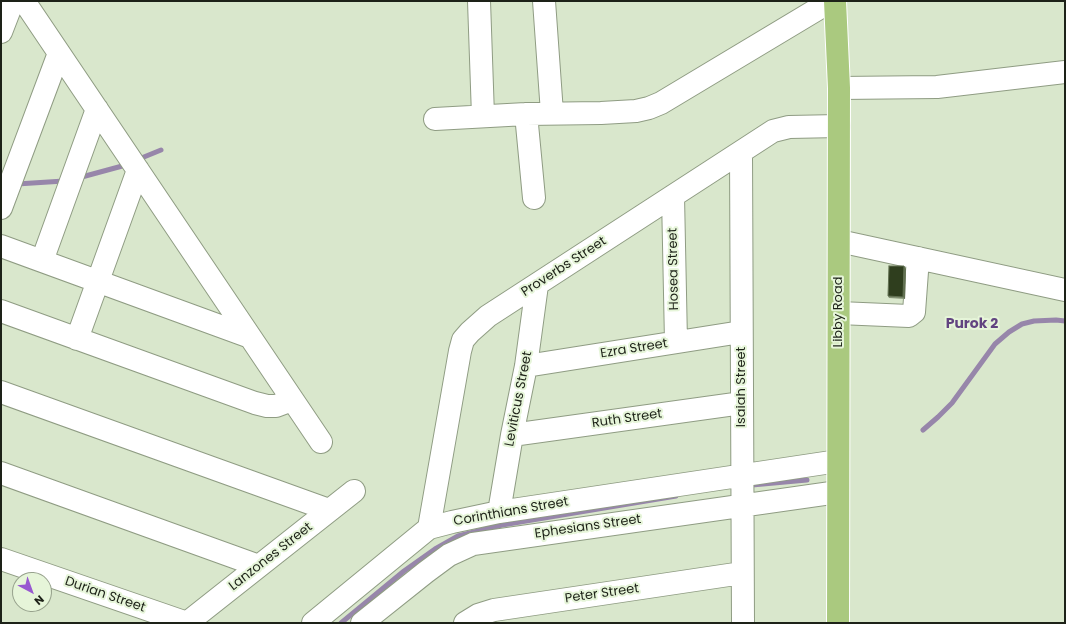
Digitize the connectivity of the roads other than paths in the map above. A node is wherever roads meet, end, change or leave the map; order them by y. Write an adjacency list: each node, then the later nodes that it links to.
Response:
1 (13, 1): 7 (street)
2 (24, 1): 8 (street)
3 (479, 1): 14 (street)
4 (544, 1): 13 (street)
5 (831, 1): 13 (street)
6 (835, 1): 10 (main road, Libby Road)
7 (1, 32)
8 (59, 53): 11 (street); 21 (street)
9 (1065, 72): 10 (street)
10 (839, 88): 16 (main road, Libby Road)
11 (97, 109): 18 (street); 25 (street)
12 (526, 114): 13 (street); 14 (street); 20 (street)
13 (552, 114)
14 (482, 116): 15 (street)
15 (435, 119)
16 (839, 126): 17 (street, Proverbs Street); 22 (main road, Libby Road)
17 (741, 152): 19 (street, Proverbs Street); 31 (street, Isaiah Street)
18 (138, 170): 26 (street); 32 (street)
19 (673, 196): 27 (street, Proverbs Street); 34 (street, Hosea Street)
20 (534, 198)
21 (1, 208)
22 (839, 241): 24 (street); 30 (main road, Libby Road)
23 (1, 246): 25 (street)
24 (918, 258): 28 (street); 30 (street)
25 (42, 261): 26 (street)
26 (98, 282): 32 (street); 33 (street)
27 (536, 285): 35 (street, Leviticus Street); 49 (street, Proverbs Street)
28 (1065, 290)
29 (1, 311): 33 (street)
30 (839, 314): 41 (main road, Libby Road)
31 (742, 332): 34 (street, Ezra Street); 38 (street, Isaiah Street)
32 (250, 337): 37 (street)
33 (78, 339): 37 (street)
34 (676, 342): 35 (street, Ezra Street)
35 (526, 366): 39 (street, Leviticus Street)
36 (1, 392): 47 (street)
37 (292, 400): 40 (street)
38 (742, 403): 39 (street, Ruth Street); 43 (street, Isaiah Street)
39 (512, 435): 48 (street, Leviticus Street)
40 (321, 442)
41 (838, 461): 43 (street, Corinthians Street); 45 (main road, Libby Road)
42 (1, 473): 51 (street)
43 (742, 475): 46 (street, Isaiah Street); 48 (street, Corinthians Street)
44 (354, 491): 47 (street, Lanzones Street)
45 (838, 492): 46 (street, Ephesians Street); 58 (main road, Libby Road)
46 (742, 504): 52 (street, Isaiah Street); 55 (street, Ephesians Street)
47 (329, 510): 51 (street, Lanzones Street)
48 (499, 512): 49 (street, Corinthians Street)
49 (429, 528): 54 (street, Corinthians Street)
50 (1, 559): 53 (street, Durian Street)
51 (259, 566): 53 (street, Lanzones Street)
52 (742, 573): 56 (street, Peter Street); 57 (street, Isaiah Street)
53 (187, 623)
54 (313, 623)
55 (362, 623)
56 (465, 623)
57 (743, 623)
58 (838, 623)

